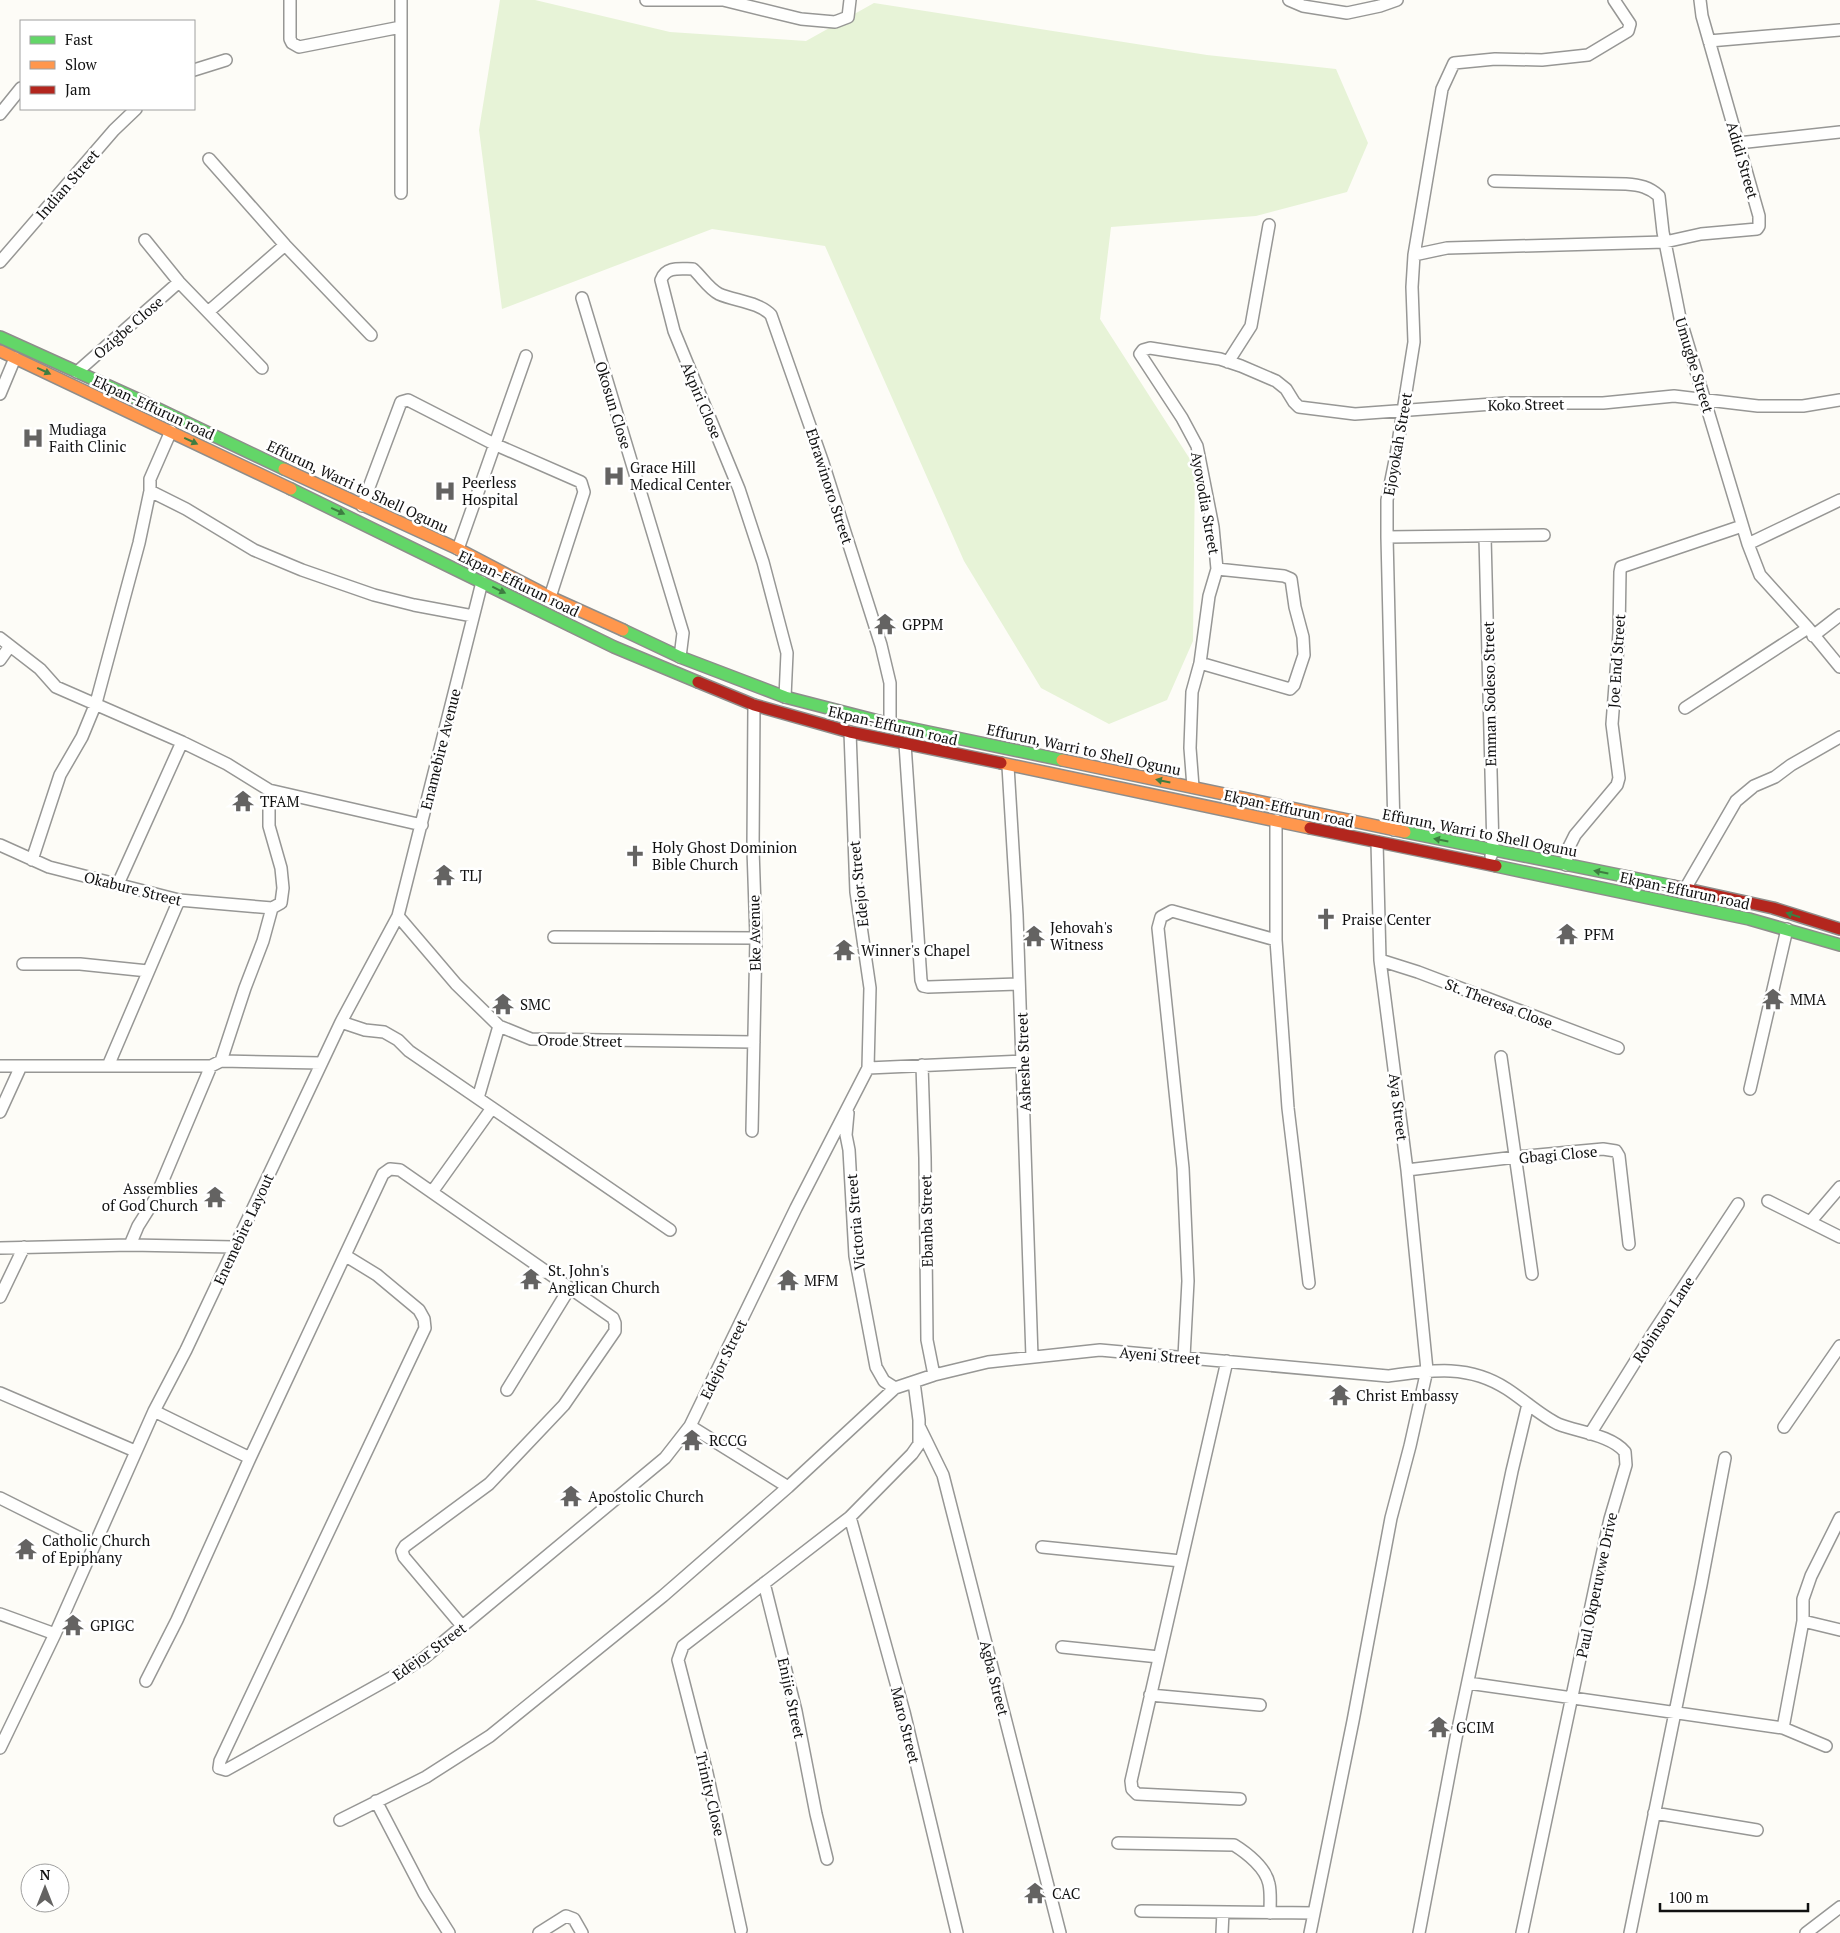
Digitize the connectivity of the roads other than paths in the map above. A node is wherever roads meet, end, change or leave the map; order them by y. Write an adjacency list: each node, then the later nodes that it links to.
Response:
1 (290, 0): 9 (street)
2 (400, 0): 9 (street)
3 (646, 0): 4 (street)
4 (850, 0)
5 (1289, 0): 6 (street)
6 (1397, 0)
7 (1614, 0): 26 (street, Ejoyokah Street)
8 (1700, 0): 11 (street, Adidi Street)
9 (400, 27): 21 (street)
10 (1840, 30): 11 (street)
11 (1709, 41): 18 (street, Adidi Street)
12 (226, 60): 13 (street)
13 (195, 70)
14 (20, 89): 16 (street)
15 (135, 110): 27 (street, Indian Street)
16 (0, 114)
17 (1840, 132): 18 (street)
18 (1738, 143): 24 (street, Adidi Street)
19 (209, 159): 25 (street)
20 (1494, 181): 24 (street, Umugbe Street)
21 (400, 192)
22 (1269, 225): 37 (street)
23 (145, 240): 28 (street)
24 (1665, 242): 26 (street); 41 (street, Umugbe Street)
25 (285, 245): 31 (street); 32 (street)
26 (1414, 255): 43 (street, Ejoyokah Street)
27 (0, 262)
28 (179, 282): 31 (street); 39 (street, Ozigbe Close)
29 (710, 289): 67 (street, Akpiri Close); 71 (street, Ebrawinoro Street)
30 (582, 298): 63 (street, Okosun Close)
31 (208, 312): 38 (street)
32 (371, 334)
33 (0, 337): 39 (main road, Effurun, Warri to Shell Ogunu)
34 (0, 351): 36 (main road, Ekpan-Effurun road)
35 (526, 356): 45 (street)
36 (15, 358): 40 (street); 44 (main road, Ekpan-Effurun road, one-way to 44)
37 (1228, 362): 43 (street, Koko Street); 55 (street, Ayovodia Street)
38 (262, 368)
39 (77, 372): 48 (main road, Effurun, Warri to Shell Ogunu)
40 (0, 394)
41 (1705, 399): 42 (street, Koko Street); 43 (street, Koko Street); 49 (street, Umugbe Street)
42 (1840, 400)
43 (1403, 411): 51 (street, Ejoyokah Street)
44 (172, 431): 46 (street); 56 (main road, Ekpan-Effurun road, one-way to 56)
45 (494, 444): 48 (street); 54 (street); 57 (street)
46 (150, 491): 59 (street); 68 (street)
47 (1840, 500): 53 (street)
48 (362, 506): 54 (main road, Effurun, Warri to Shell Ogunu)
49 (1742, 526): 53 (street, Umugbe Street); 87 (street, Joe End Street)
50 (1544, 536): 52 (street)
51 (1386, 537): 52 (street); 81 (street, Ejoyokah Street)
52 (1485, 537): 84 (street, Emman Sodeso Street)
53 (1748, 544): 60 (street, Umugbe Street)
54 (458, 549): 57 (main road, Effurun, Warri to Shell Ogunu)
55 (1217, 568): 65 (street, Ayovodia Street); 65 (street)
56 (482, 582): 59 (street, Enamebire Avenue); 69 (main road, Ekpan-Effurun road, one-way to 69)
57 (550, 597): 63 (main road, Effurun, Warri to Shell Ogunu)
58 (1840, 615): 60 (street)
59 (473, 616): 80 (street, Enamebire Avenue)
60 (1811, 632): 66 (street, Umugbe Street); 70 (street)
61 (0, 638): 62 (street)
62 (10, 646): 64 (street); 68 (street)
63 (680, 657): 67 (main road, Effurun, Warri to Shell Ogunu)
64 (0, 660)
65 (1200, 663): 77 (street, Ayovodia Street)
66 (1840, 667)
67 (785, 696): 71 (main road, Effurun, Warri to Shell Ogunu)
68 (96, 703): 74 (street); 85 (street)
69 (754, 705): 72 (main road, Ekpan-Effurun road); 96 (street, Eke Avenue)
70 (1685, 708)
71 (890, 724): 77 (main road, Effurun, Warri to Shell Ogunu, one-way to 71)
72 (850, 732): 75 (main road, Ekpan-Effurun road); 115 (street, Edejor Street)
73 (1840, 737): 89 (street)
74 (182, 742): 78 (street); 88 (street)
75 (906, 744): 76 (main road, Ekpan-Effurun road); 102 (street)
76 (1008, 766): 79 (main road, Ekpan-Effurun road); 102 (street, Asheshe Street)
77 (1193, 787): 81 (main road, Effurun, Warri to Shell Ogunu)
78 (269, 790): 80 (street); 91 (street)
79 (1276, 820): 82 (main road, Ekpan-Effurun road); 97 (street)
80 (422, 825): 92 (street, Enamebire Avenue)
81 (1394, 830): 84 (main road, Effurun, Warri to Shell Ogunu, one-way to 81)
82 (1377, 842): 86 (main road, Ekpan-Effurun road); 99 (street, Aya Street)
83 (0, 845): 85 (street, Okabure Street)
84 (1493, 850): 86 (street); 87 (main road, Effurun, Warri to Shell Ogunu)
85 (32, 860): 88 (street, Okabure Street)
86 (1488, 864): 93 (main road, Ekpan-Effurun road)
87 (1566, 865): 89 (main road, Effurun, Warri to Shell Ogunu, one-way to 87)
88 (118, 884): 90 (street, Okabure Street)
89 (1685, 889): 94 (main road, Effurun, Warri to Shell Ogunu, one-way to 89)
90 (179, 900): 91 (street, Okabure Street); 101 (street)
91 (272, 908): 110 (street)
92 (398, 916): 103 (street, Enemebire Layout); 104 (street, Orode Street)
93 (1787, 929): 98 (main road, Ekpan-Effurun road); 116 (street)
94 (1840, 929)
95 (554, 936): 96 (street)
96 (756, 938): 105 (street, Eke Avenue)
97 (1276, 940): 138 (street); 143 (street)
98 (1840, 945)
99 (1380, 960): 106 (street, St. Theresa Close); 123 (street, Aya Street)
100 (23, 964): 101 (street)
101 (148, 971): 113 (street)
102 (1019, 984): 108 (street, Asheshe Street)
103 (341, 1022): 109 (street, Enemebire Layout); 117 (street)
104 (499, 1026): 105 (street, Orode Street); 117 (street)
105 (754, 1042): 121 (street, Eke Avenue)
106 (1618, 1048)
107 (1501, 1057): 122 (street)
108 (1022, 1061): 114 (street); 142 (street, Asheshe Street)
109 (321, 1063): 110 (street); 134 (street, Enemebire Layout)
110 (216, 1064): 113 (street); 132 (street)
111 (0, 1066): 112 (street)
112 (21, 1066): 113 (street); 120 (street)
113 (108, 1066)
114 (922, 1066): 115 (street); 146 (street, Ebanba Street)
115 (868, 1068): 118 (street, Edejor Street)
116 (1750, 1089)
117 (478, 1098): 119 (street)
118 (848, 1107): 148 (street, Victoria Street); 153 (street, Edejor Street)
119 (492, 1108): 125 (street); 129 (street)
120 (0, 1112)
121 (752, 1131)
122 (1516, 1157): 123 (street, Gbagi Close); 131 (street, Gbagi Close); 137 (street)
123 (1407, 1170): 145 (street, Aya Street)
124 (1840, 1187): 128 (street)
125 (432, 1192): 136 (street); 139 (street)
126 (1768, 1202): 128 (street)
127 (1738, 1204): 156 (street, Robinson Lane)
128 (1810, 1222): 130 (street)
129 (670, 1230)
130 (1840, 1237)
131 (1629, 1244)
132 (130, 1245): 133 (street); 134 (street)
133 (24, 1247): 135 (street); 140 (street)
134 (234, 1247): 152 (street, Enemebire Layout)
135 (0, 1248)
136 (346, 1256): 158 (street); 170 (street, Edejor Street)
137 (1532, 1274)
138 (1309, 1283)
139 (569, 1289): 149 (street); 170 (street)
140 (0, 1297)
141 (1840, 1346): 155 (street)
142 (1032, 1357): 143 (street, Ayeni Street); 146 (street, Ayeni Street)
143 (1184, 1357): 144 (street, Ayeni Street)
144 (1227, 1361): 145 (street, Ayeni Street); 166 (street)
145 (1427, 1370): 151 (street, Paul Okperuvwe Drive); 196 (street, Aya Street)
146 (934, 1375): 147 (street, Ayeni Street)
147 (914, 1382): 148 (street, Ayeni Street); 154 (street)
148 (896, 1388): 160 (street)
149 (507, 1390)
150 (0, 1393): 157 (street)
151 (1528, 1404): 156 (street, Paul Okperuvwe Drive); 176 (street)
152 (154, 1410): 157 (street, Enemebire Layout); 158 (street)
153 (690, 1426): 160 (street); 170 (street, Edejor Street)
154 (919, 1427): 162 (street); 202 (street, Agba Street)
155 (1784, 1427)
156 (1590, 1434): 178 (street, Paul Okperuvwe Drive)
157 (135, 1451): 164 (street, Enemebire Layout)
158 (250, 1458): 175 (street)
159 (1725, 1458): 180 (street)
160 (788, 1486): 186 (street)
161 (0, 1498): 164 (street)
162 (850, 1518): 167 (street); 201 (street, Maro Street)
163 (1840, 1518): 169 (street)
164 (94, 1545): 172 (street, Enemebire Layout)
165 (1042, 1548): 166 (street)
166 (1181, 1561): 174 (street)
167 (764, 1583): 191 (street, Enijie Street); 197 (street, Trinity Close)
168 (0, 1614): 172 (street)
169 (1803, 1621): 171 (street); 182 (street)
170 (463, 1627)
171 (1840, 1630)
172 (55, 1634): 181 (street, Enemebire Layout)
173 (1062, 1647): 174 (street)
174 (1159, 1657): 177 (street)
175 (146, 1681)
176 (1468, 1683): 178 (street); 205 (street)
177 (1150, 1695): 179 (street); 185 (street)
178 (1572, 1697): 180 (street); 206 (street, Paul Okperuvwe Drive)
179 (1260, 1705)
180 (1674, 1712): 182 (street); 187 (street)
181 (5, 1726): 184 (street, Enemebire Layout)
182 (1782, 1728): 183 (street)
183 (1826, 1746)
184 (0, 1748)
185 (1240, 1799)
186 (376, 1801): 188 (street); 198 (street)
187 (1654, 1813): 189 (street); 207 (street)
188 (340, 1820)
189 (1757, 1830)
190 (1118, 1843): 195 (street)
191 (827, 1859)
192 (1840, 1908): 208 (street)
193 (1141, 1911): 194 (street)
194 (1223, 1912): 195 (street); 203 (street)
195 (1270, 1912): 196 (street)
196 (1314, 1913): 204 (street, Aya Street)
197 (741, 1930)
198 (449, 1933)
199 (539, 1933): 200 (street)
200 (582, 1933)
201 (957, 1933)
202 (1060, 1933)
203 (1222, 1933)
204 (1310, 1933)
205 (1419, 1933)
206 (1522, 1933)
207 (1630, 1933)
208 (1806, 1933)

